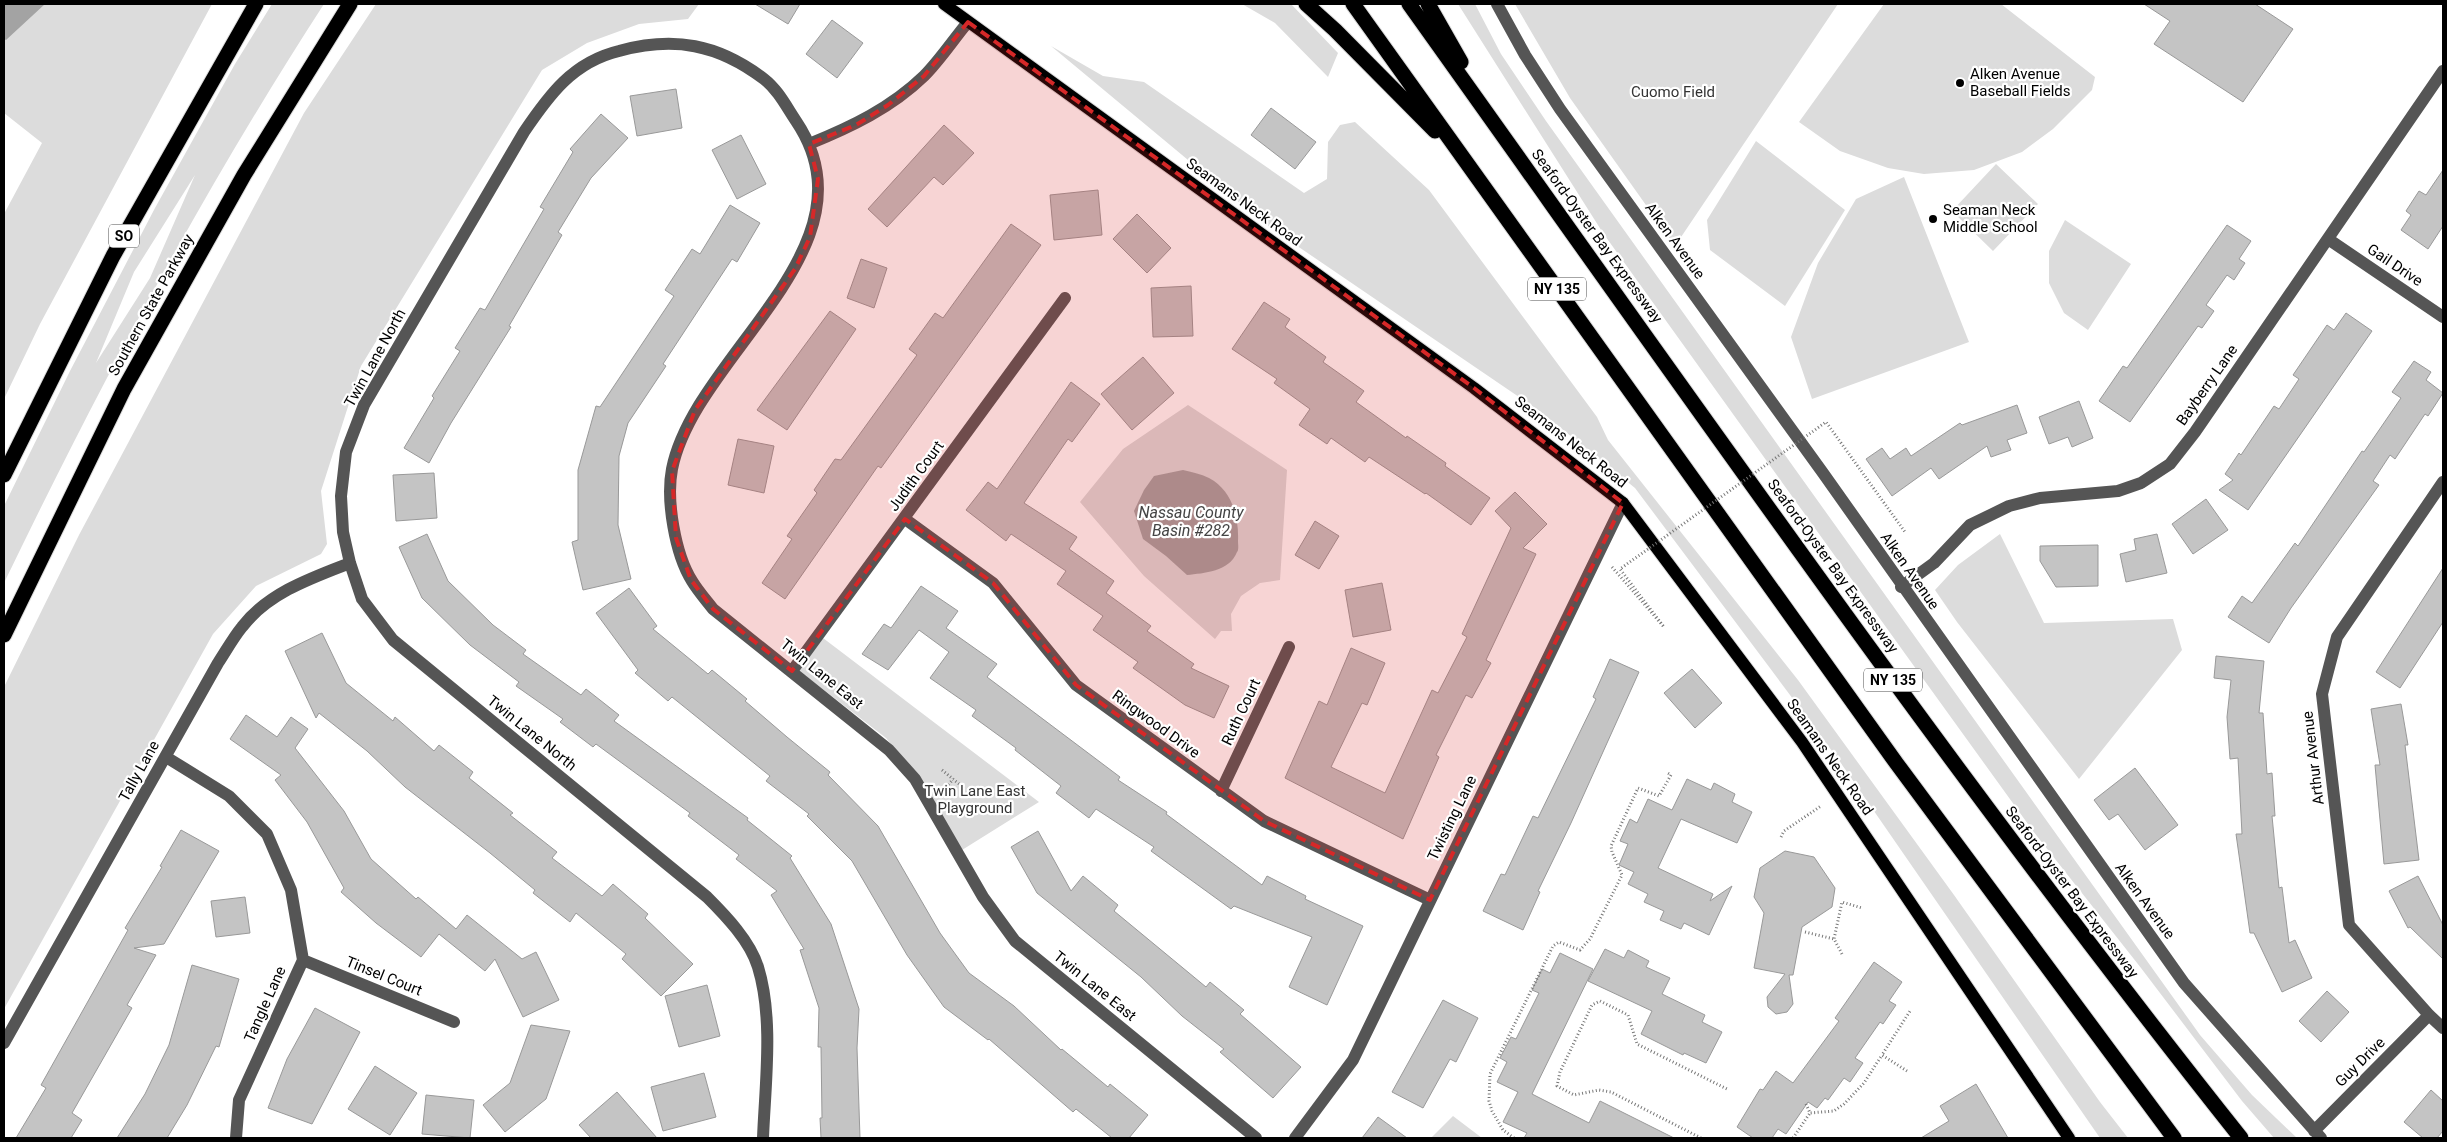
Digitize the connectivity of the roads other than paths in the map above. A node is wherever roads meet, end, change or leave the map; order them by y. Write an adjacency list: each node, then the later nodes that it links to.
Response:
1 (256, 4): 17 (highway, SO)
2 (350, 4): 23 (highway, Southern State Parkway)
3 (944, 4): 9 (main road, Seamans Neck Road)
4 (1306, 4): 13 (highway)
5 (1353, 4): 13 (highway, NY 135)
6 (1409, 4): 11 (highway, Seaford-Oyster Bay Expressway / NY 135)
7 (1428, 4): 11 (highway)
8 (1497, 4): 22 (street, Alken Avenue)
9 (968, 22): 12 (street); 19 (main road, Seamans Neck Road)
10 (2443, 71): 14 (street, Bayberry Lane)
11 (1504, 137): 41 (highway, Seaford-Oyster Bay Expressway / NY 135)
12 (810, 144): 21 (street, Twin Lane North); 25 (street, Twin Lane East)
13 (1467, 164): 40 (highway, NY 135)
14 (2328, 239): 16 (street, Gail Drive); 22 (street, Bayberry Lane)
15 (1065, 298): 20 (street, Judith Court)
16 (2443, 317)
17 (4, 475)
18 (2443, 482): 30 (street, Arthur Avenue)
19 (1623, 503): 28 (street, Twisting Lane); 39 (main road, Seamans Neck Road)
20 (905, 519): 25 (street, Judith Court); 27 (street, Ringwood Drive)
21 (350, 563): 26 (street, Tally Lane); 36 (street, Twin Lane North)
22 (1901, 587): 34 (street, Alken Avenue)
23 (4, 635)
24 (1289, 647): 27 (street, Ruth Court)
25 (792, 671): 37 (street, Twin Lane East)
26 (166, 757): 29 (street, Tangle Lane); 33 (street, Tally Lane)
27 (1222, 791): 28 (street, Ringwood Drive)
28 (1430, 900): 38 (street, Twisting Lane)
29 (303, 960): 31 (street, Tinsel Court); 35 (street, Tangle Lane)
30 (2429, 1015): 32 (street, Arthur Avenue); 34 (street, Guy Drive)
31 (454, 1022)
32 (2443, 1028)
33 (4, 1043)
34 (2317, 1135)
35 (236, 1138)
36 (763, 1138)
37 (1256, 1138)
38 (1295, 1138)
39 (2069, 1138)
40 (2174, 1138)
41 (2241, 1138)

